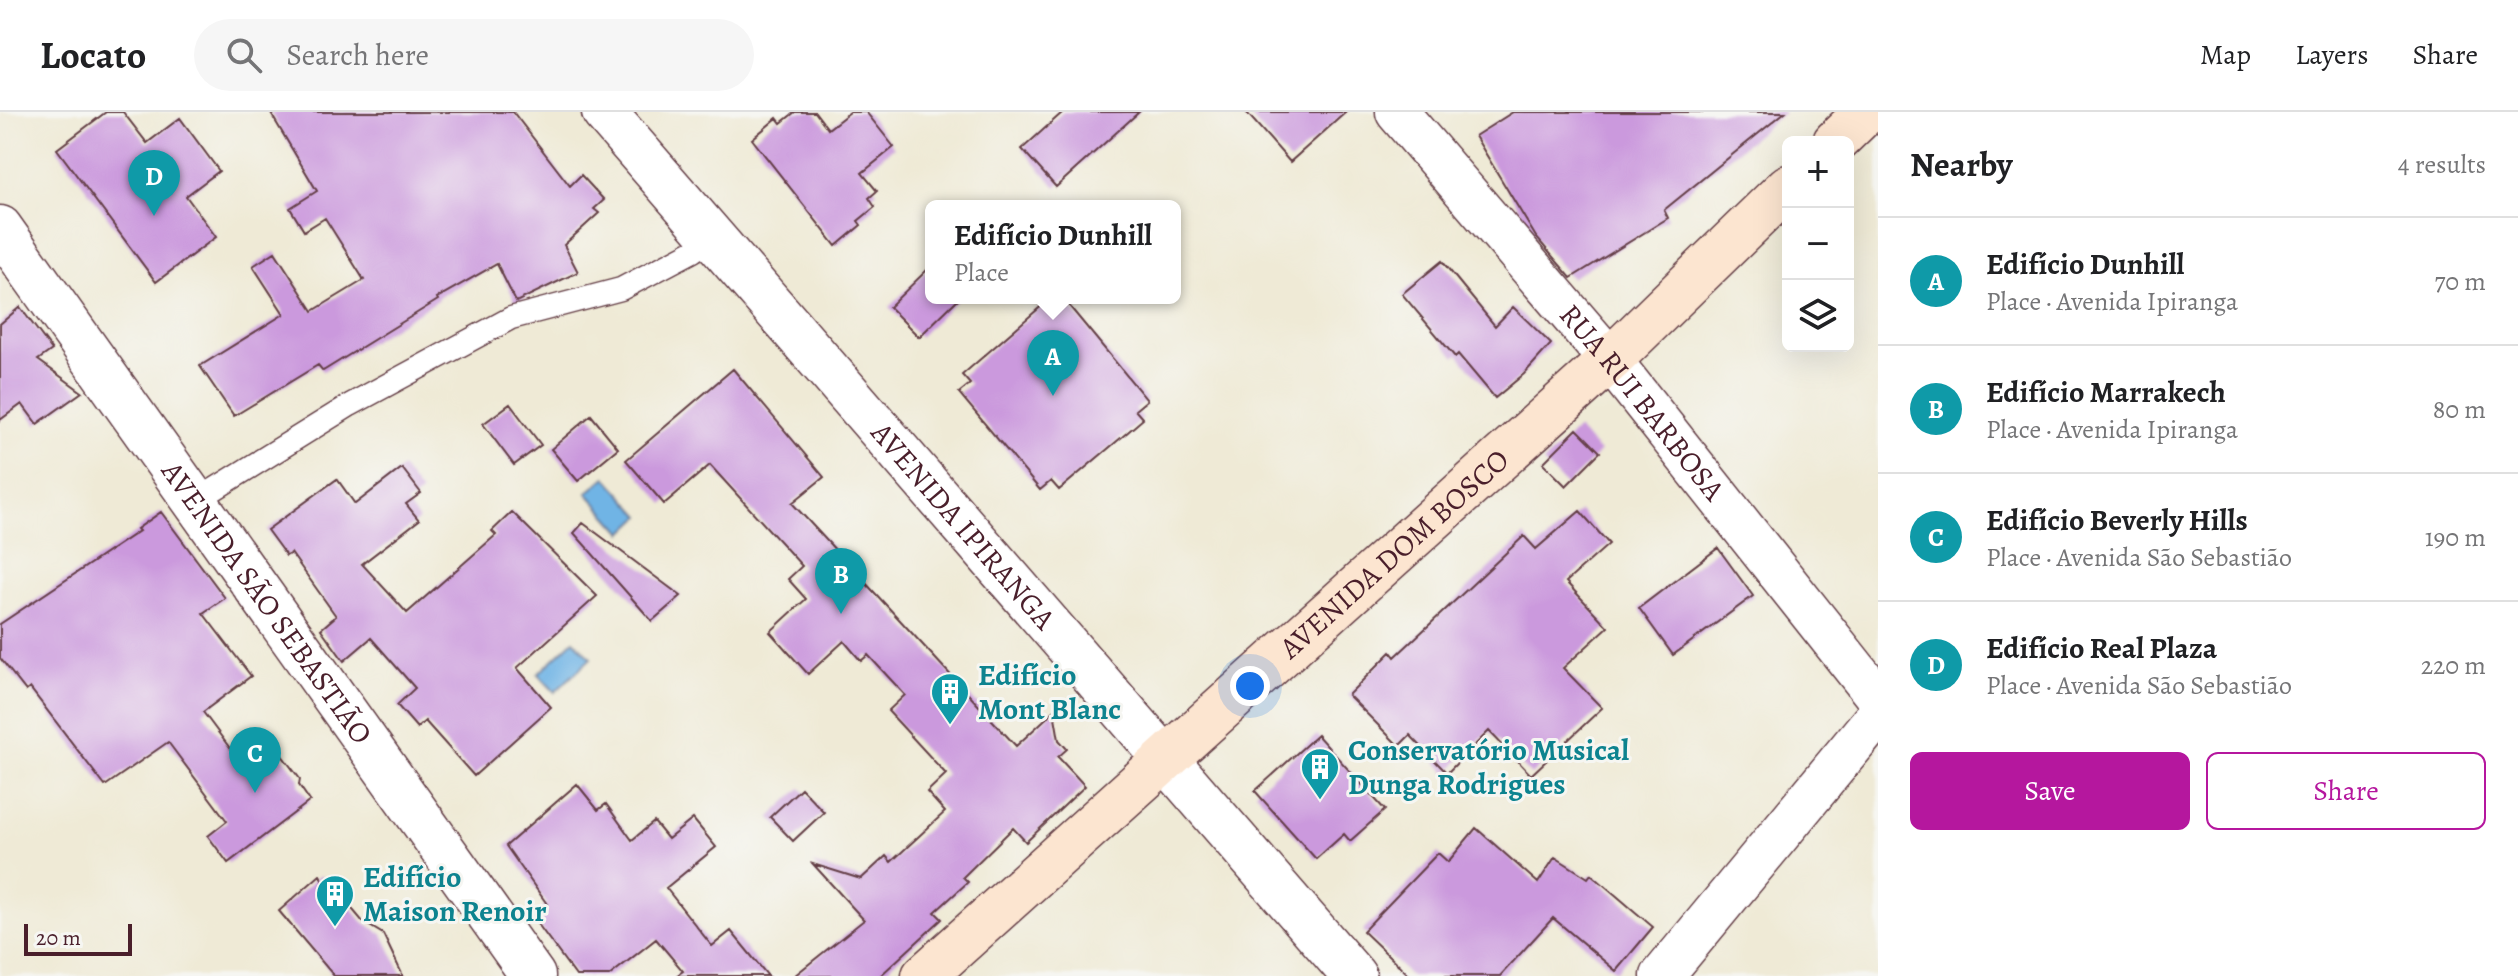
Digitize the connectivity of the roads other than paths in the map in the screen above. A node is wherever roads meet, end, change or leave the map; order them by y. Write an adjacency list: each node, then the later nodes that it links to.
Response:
1 (604, 112): 7 (street, AVENIDA IPIRANGA)
2 (1397, 112): 8 (street, RUA RUI BARBOSA)
3 (1866, 112): 4 (main road)
4 (1841, 136)
5 (1782, 193): 8 (main road, AVENIDA DOM BOSCO)
6 (0, 228): 9 (street, AVENIDA SÃO SEBASTIÃO)
7 (712, 237): 9 (lane); 12 (street, AVENIDA IPIRANGA)
8 (1610, 360): 10 (street, RUA RUI BARBOSA); 12 (main road, AVENIDA DOM BOSCO)
9 (194, 502): 13 (street, AVENIDA SÃO SEBASTIÃO)
10 (1878, 698)
11 (1878, 715): 16 (street)
12 (1167, 758): 14 (main road, AVENIDA DOM BOSCO); 15 (street, AVENIDA IPIRANGA)
13 (533, 976)
14 (924, 976)
15 (1354, 976)
16 (1662, 976)

